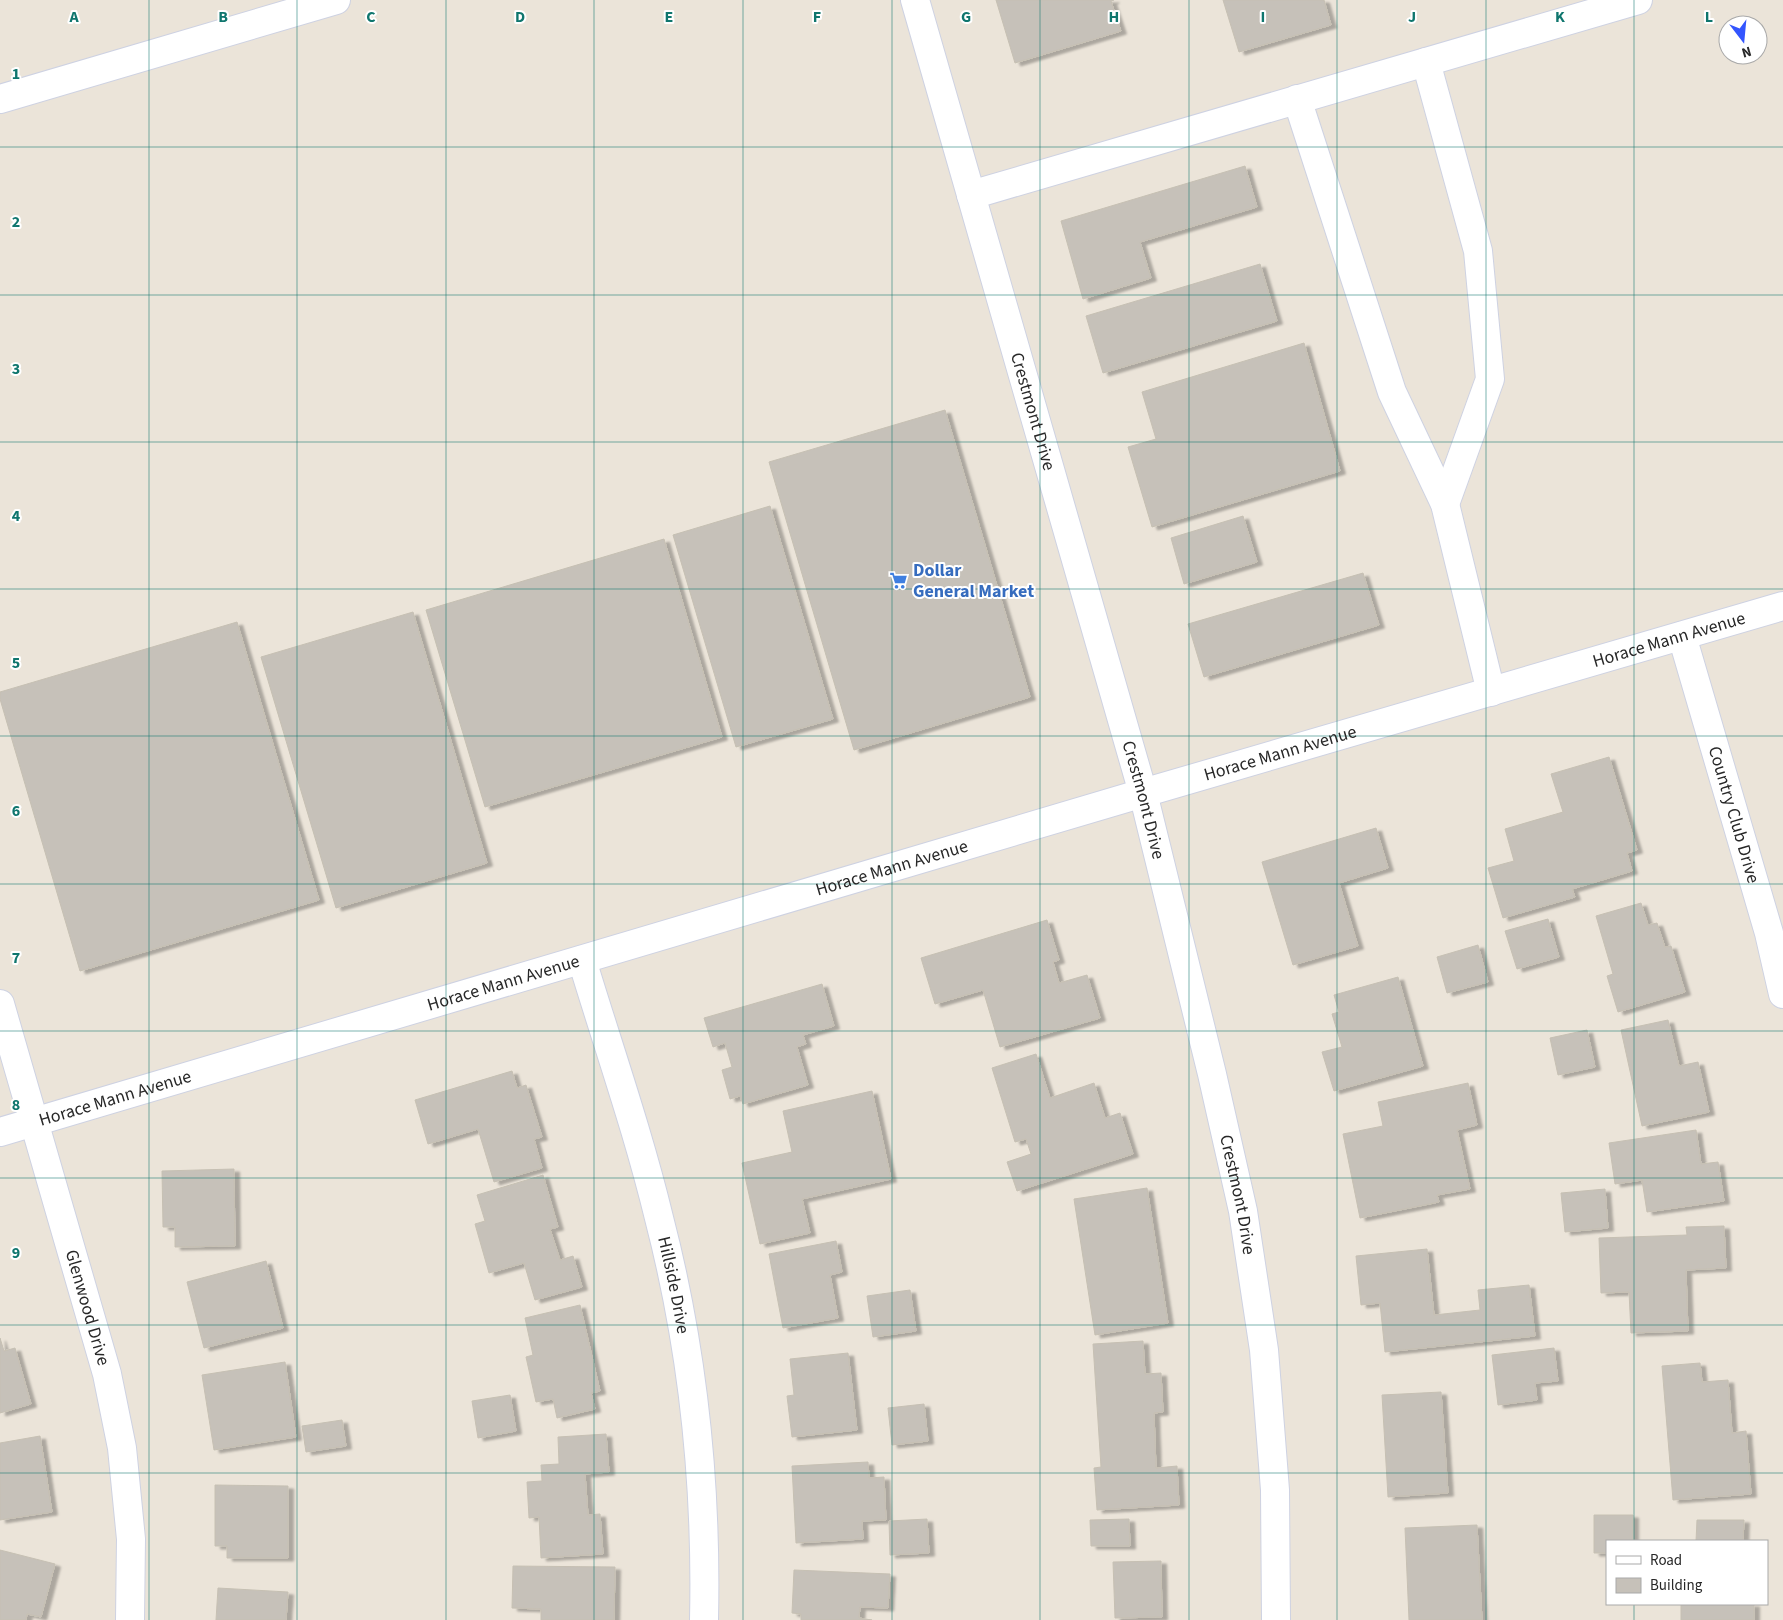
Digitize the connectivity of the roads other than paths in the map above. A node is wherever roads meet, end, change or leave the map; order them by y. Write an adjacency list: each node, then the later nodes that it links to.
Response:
1 (336, 0): 5 (street)
2 (915, 0): 7 (street, Crestmont Drive)
3 (1638, 0): 4 (street)
4 (1426, 62): 6 (street); 8 (street)
5 (0, 99)
6 (1297, 99): 7 (street); 8 (street)
7 (971, 195): 12 (street, Crestmont Drive)
8 (1445, 504): 11 (street)
9 (1783, 606): 10 (street, Horace Mann Avenue)
10 (1682, 636): 11 (street, Horace Mann Avenue); 14 (street, Country Club Drive)
11 (1491, 692): 12 (street, Horace Mann Avenue)
12 (1143, 793): 13 (street, Horace Mann Avenue); 20 (street, Crestmont Drive)
13 (582, 960): 16 (street, Horace Mann Avenue); 19 (street, Hillside Drive)
14 (1783, 994)
15 (0, 1004): 16 (street, Glenwood Drive)
16 (33, 1122): 17 (street, Horace Mann Avenue); 18 (street, Glenwood Drive)
17 (0, 1132)
18 (130, 1620)
19 (704, 1620)
20 (1276, 1620)

